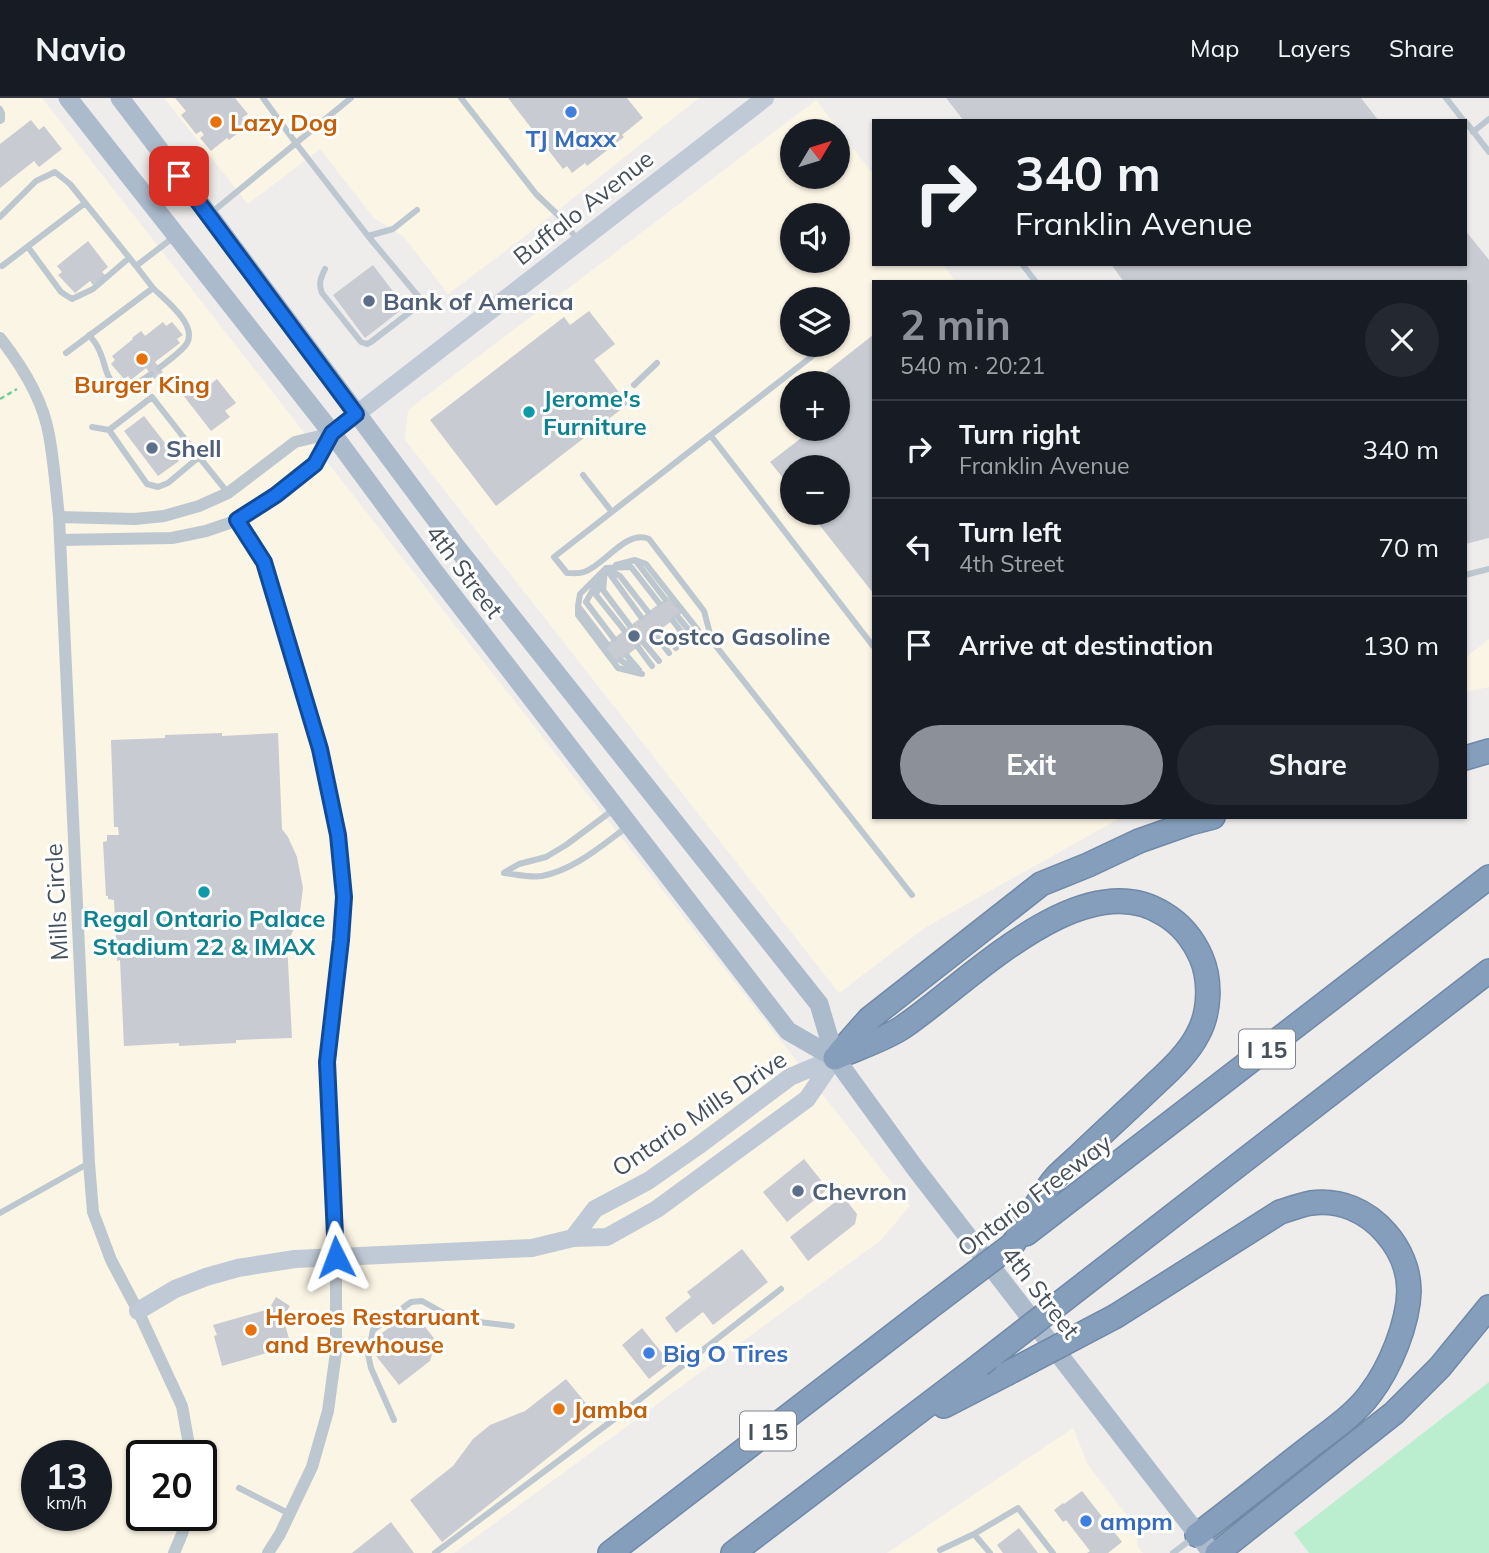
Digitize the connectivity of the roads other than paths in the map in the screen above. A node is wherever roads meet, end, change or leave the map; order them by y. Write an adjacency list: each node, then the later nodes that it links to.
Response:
1 (68, 98): 20 (main road, 4th Street)
2 (120, 98): 18 (main road, 4th Street)
3 (263, 98): 14 (lane)
4 (351, 98): 14 (lane)
5 (461, 98): 22 (lane)
6 (765, 98): 22 (street, Buffalo Avenue)
7 (1446, 98): 9 (lane)
8 (0, 109): 11 (lane)
9 (1462, 119)
10 (1489, 119): 13 (lane)
11 (0, 121)
12 (1467, 125): 13 (lane)
13 (1473, 132): 15 (lane)
14 (295, 142): 18 (lane); 21 (lane)
15 (1489, 152)
16 (85, 204): 19 (lane); 23 (lane); 24 (lane)
17 (417, 210): 21 (lane)
18 (209, 215): 39 (main road, 4th Street)
19 (0, 217)
20 (175, 235): 26 (lane); 42 (main road, 4th Street)
21 (368, 236): 28 (lane)
22 (579, 242): 39 (street, Buffalo Avenue)
23 (28, 247): 24 (lane); 25 (lane)
24 (129, 258): 26 (lane)
25 (2, 266)
26 (135, 266): 30 (lane)
27 (1024, 266): 29 (lane)
28 (325, 269)
29 (1034, 280)
30 (153, 288): 31 (lane); 36 (lane)
31 (89, 335): 33 (lane); 37 (lane)
32 (0, 338): 48 (street, Mills Circle)
33 (66, 353)
34 (810, 357): 43 (lane)
35 (657, 363): 38 (lane)
36 (159, 368)
37 (151, 374)
38 (634, 385)
39 (356, 414): 42 (street, Buffalo Avenue); 74 (main road, 4th Street)
40 (92, 427): 41 (lane)
41 (109, 430): 44 (lane); 44 (lane)
42 (332, 433): 46 (street); 49 (street); 68 (main road, 4th Street)
43 (711, 436): 47 (lane); 62 (lane)
44 (199, 457): 46 (lane)
45 (583, 475): 47 (lane)
46 (228, 493): 48 (street)
47 (612, 512): 52 (lane)
48 (59, 517): 50 (street, Mills Circle)
49 (237, 520): 50 (street); 79 (lane)
50 (60, 540): 75 (street, Mills Circle)
51 (635, 560): 53 (lane); 53 (lane); 58 (lane)
52 (600, 561): 53 (lane); 72 (lane)
53 (606, 568): 56 (lane); 56 (lane); 57 (lane); 59 (lane)
54 (1489, 569): 55 (lane)
55 (1467, 574)
56 (578, 606): 64 (lane)
57 (645, 615)
58 (675, 619)
59 (627, 628)
60 (658, 632): 63 (lane)
61 (640, 645): 65 (lane)
62 (872, 645)
63 (672, 650)
64 (623, 658)
65 (655, 664)
66 (1489, 751): 67 (highway)
67 (1467, 757)
68 (616, 807): 70 (main road, 4th Street); 70 (lane)
69 (1205, 819): 74 (highway)
70 (630, 825): 74 (main road, 4th Street)
71 (1489, 877): 77 (highway, Ontario Freeway / I 15)
72 (912, 895)
73 (1489, 971): 85 (highway, bridge)
74 (835, 1058): 77 (highway); 78 (street, Ontario Mills Drive); 78 (street, Ontario Mills Drive); 91 (main road, 4th Street)
75 (89, 1163): 76 (lane); 82 (street, Mills Circle)
76 (0, 1213)
77 (1040, 1214): 96 (highway, Ontario Freeway / I 15, bridge)
78 (573, 1238): 79 (street, Ontario Mills Drive)
79 (336, 1257): 82 (street, Ontario Mills Drive); 88 (street)
80 (781, 1289): 95 (lane)
81 (1489, 1307): 101 (highway)
82 (138, 1311): 86 (street, Mills Circle)
83 (512, 1326): 84 (lane)
84 (394, 1420)
85 (883, 1439): 91 (highway, bridge); 97 (highway)
86 (188, 1440)
87 (239, 1488): 88 (lane)
88 (290, 1514): 94 (street)
89 (183, 1531): 93 (street)
90 (974, 1534): 92 (lane); 98 (lane); 99 (lane)
91 (1197, 1535): 100 (lane); 101 (main road, 4th Street)
92 (940, 1552)
93 (174, 1553)
94 (268, 1553)
95 (435, 1553)
96 (610, 1553)
97 (733, 1553)
98 (989, 1553)
99 (1053, 1553)
100 (1173, 1553)
101 (1214, 1553)

